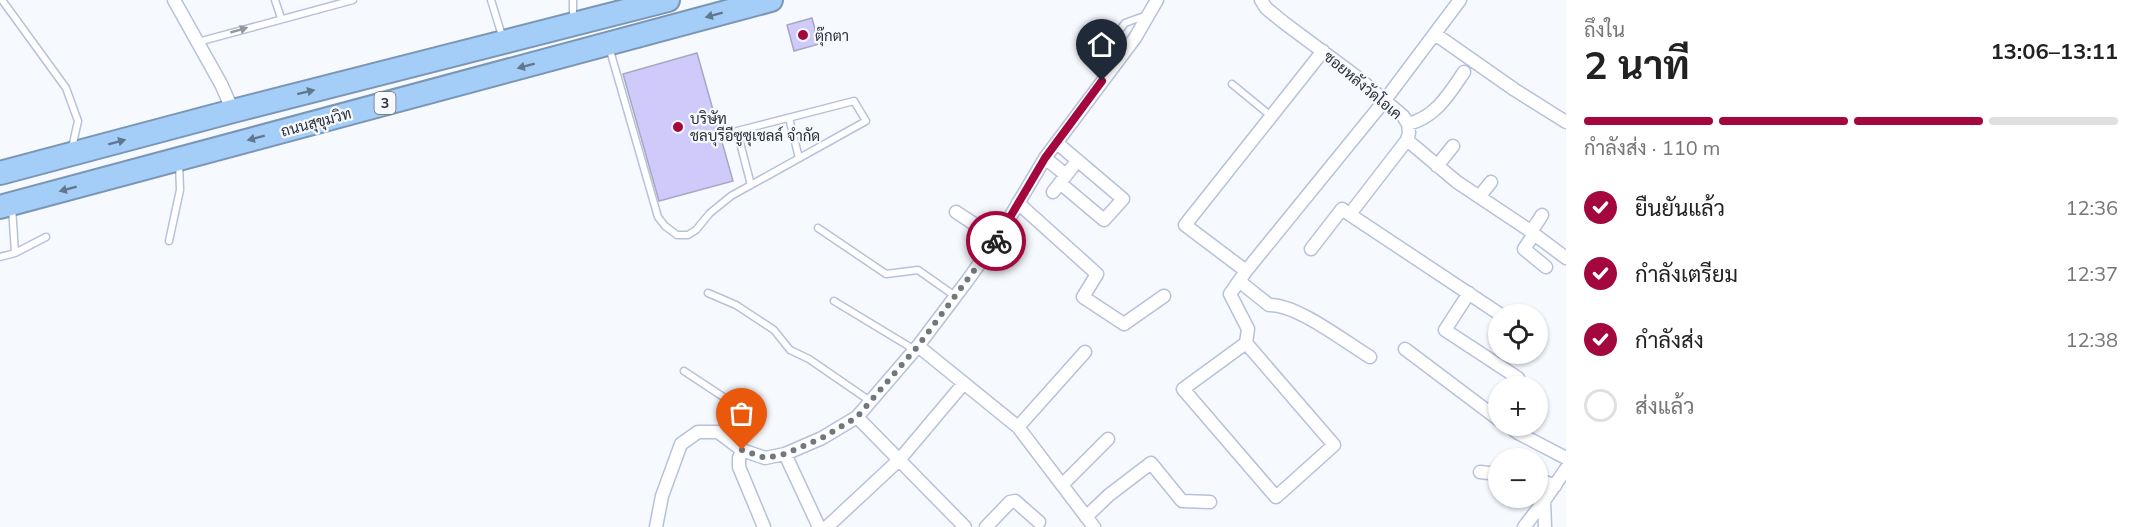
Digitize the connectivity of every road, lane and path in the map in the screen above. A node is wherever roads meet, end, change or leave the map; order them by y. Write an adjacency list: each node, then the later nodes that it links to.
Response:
1 (2, 0): 35 (lane)
2 (174, 0): 18 (street)
3 (275, 0): 14 (lane)
4 (353, 0): 14 (lane)
5 (491, 0): 19 (lane)
6 (573, 0): 15 (lane)
7 (668, 0): 12 (highway, ถนนสุขุมวิท / 3)
8 (771, 0): 20 (highway, ถนนสุขุมวิท / 3, one-way to 20)
9 (1156, 0): 13 (street)
10 (1262, 0): 23 (street, ซอยหลังวัดโอเค)
11 (1460, 0): 16 (street)
12 (615, 7): 15 (highway, ถนนสุขุมวิท / 3)
13 (1149, 15): 17 (lane); 21 (street)
14 (281, 18): 18 (lane, one-way to 14)
15 (573, 25): 19 (highway, ถนนสุขุมวิท / 3)
16 (1435, 34): 26 (street); 30 (street)
17 (1116, 35): 21 (lane); 22 (lane)
18 (198, 42): 27 (street)
19 (504, 42): 27 (highway, ถนนสุขุมวิท / 3, one-way to 19)
20 (608, 44): 38 (highway, ถนนสุขุมวิท / 3, one-way to 38); 44 (lane)
21 (1129, 46): 33 (street)
22 (1103, 49)
23 (1323, 51): 26 (street, ซอยหลังวัดโอเค); 28 (street)
24 (1464, 72): 31 (street)
25 (1232, 84): 28 (lane)
26 (1385, 100): 31 (street, ซอยหลังวัดโอเค); 61 (street)
27 (233, 111): 35 (highway, ถนนสุขุมวิท / 3, one-way to 27)
28 (1271, 116): 61 (street)
29 (789, 117): 36 (lane); 36 (lane); 44 (lane)
30 (1566, 122)
31 (1408, 124): 32 (street, ซอยหลังวัดโอเค)
32 (1407, 140): 40 (street); 50 (street, ซอยหลังวัดโอเค)
33 (1056, 142): 37 (street); 39 (street)
34 (1454, 146): 40 (street)
35 (71, 154): 41 (highway, ถนนสุขุมวิท / 3)
36 (799, 158): 44 (lane)
37 (1045, 158): 43 (street); 46 (street)
38 (179, 159): 47 (highway, ถนนสุขุมวิท / 3, one-way to 47); 55 (lane)
39 (1077, 160): 43 (street); 43 (street)
40 (1437, 166): 45 (street)
41 (0, 173)
42 (1491, 182): 45 (street)
43 (1060, 183)
44 (751, 185)
45 (1479, 197): 52 (street)
46 (1018, 204): 54 (street); 65 (street)
47 (6, 205): 57 (lane)
48 (956, 212): 54 (street)
49 (1542, 215): 52 (street)
50 (1352, 216): 56 (street); 63 (street)
51 (818, 228): 64 (lane)
52 (1533, 233): 59 (street); 60 (street)
53 (46, 237): 57 (lane)
54 (997, 239): 64 (street)
55 (169, 242)
56 (1311, 249)
57 (15, 253): 58 (lane)
58 (0, 257)
59 (1566, 258)
60 (1546, 267)
61 (1243, 276): 68 (street); 72 (street)
62 (708, 293): 76 (lane)
63 (1470, 293): 67 (street); 74 (street)
64 (956, 296): 69 (street)
65 (1164, 296)
66 (834, 301): 69 (lane)
67 (1488, 306)
68 (1246, 343): 68 (street)
69 (917, 348): 75 (street); 76 (street)
70 (1405, 349): 77 (street)
71 (1085, 352): 79 (street)
72 (1370, 357)
73 (684, 371): 81 (lane)
74 (1515, 376)
75 (964, 383): 79 (street); 86 (street)
76 (870, 401): 78 (street)
77 (1488, 411)
78 (857, 417): 84 (street); 86 (street)
79 (1018, 426): 91 (street)
80 (1524, 436): 85 (street)
81 (727, 439): 83 (street); 99 (street)
82 (1108, 439): 91 (street)
83 (742, 450): 84 (street); 100 (street)
84 (785, 454): 101 (street)
85 (1566, 458)
86 (900, 459): 102 (street); 103 (street)
87 (1480, 472): 88 (street)
88 (1488, 473)
89 (1565, 473): 92 (street)
90 (1548, 483): 92 (street)
91 (1062, 485): 98 (street)
92 (1555, 486): 93 (street)
93 (1548, 496)
94 (1210, 502): 98 (street)
95 (1539, 508): 105 (street)
96 (1544, 508): 106 (street)
97 (1039, 522): 104 (street)
98 (1090, 522)
99 (656, 527)
100 (764, 527)
101 (819, 527)
102 (827, 527)
103 (964, 527)
104 (986, 527)
105 (1524, 527)
106 (1545, 527)

